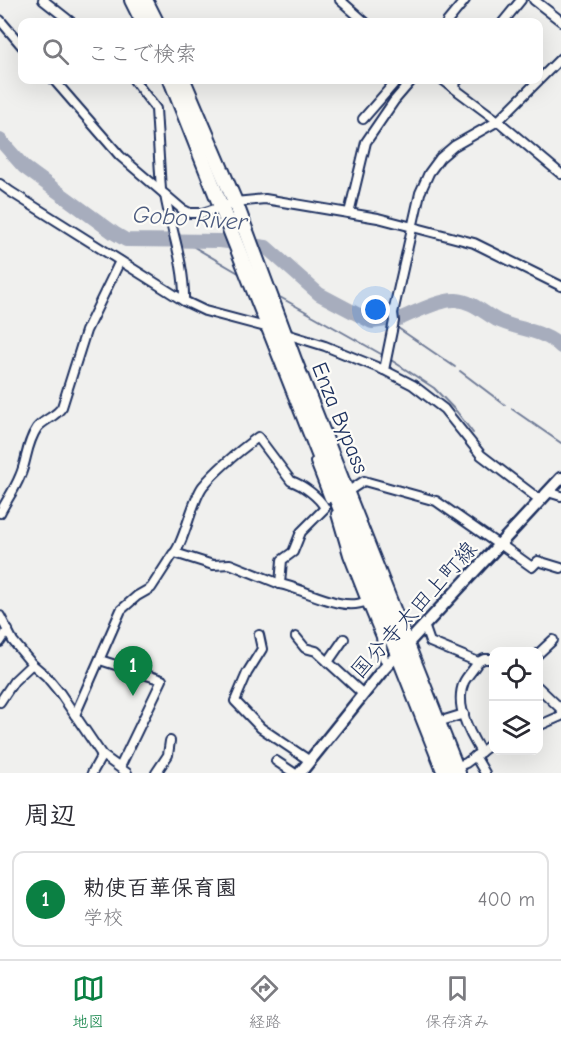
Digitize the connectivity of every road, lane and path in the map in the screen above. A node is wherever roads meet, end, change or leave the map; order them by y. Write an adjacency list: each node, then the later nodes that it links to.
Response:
1 (43, 0): 8 (street)
2 (132, 0): 9 (highway)
3 (145, 0): 10 (highway)
4 (340, 0): 11 (street)
5 (465, 0): 12 (street)
6 (521, 0): 13 (street)
7 (534, 0): 15 (street)
8 (66, 18)
9 (141, 18)
10 (154, 18)
11 (360, 18)
12 (450, 18)
13 (506, 18)
14 (0, 20): 16 (street)
15 (561, 21)
16 (18, 40)
17 (561, 58): 18 (street)
18 (543, 76)
19 (57, 84): 33 (street)
20 (137, 84): 33 (street)
21 (173, 84): 34 (highway, Enza Bypass)
22 (184, 84): 34 (highway, Enza Bypass)
23 (394, 84): 29 (street)
24 (409, 84): 35 (street)
25 (448, 84): 28 (street)
26 (455, 84): 28 (street)
27 (535, 84): 30 (street)
28 (452, 87): 30 (street)
29 (363, 119)
30 (498, 121): 31 (street); 36 (street)
31 (561, 174)
32 (0, 184): 37 (street)
33 (163, 193): 34 (street); 39 (street)
34 (229, 205): 35 (street); 40 (highway, Enza Bypass); 41 (highway, Enza Bypass)
35 (349, 213): 36 (street)
36 (413, 226): 38 (street); 42 (street)
37 (120, 261): 39 (street); 47 (street)
38 (561, 286)
39 (184, 301): 40 (street)
40 (266, 328): 41 (street); 52 (street); 61 (highway, Enza Bypass)
41 (285, 334): 42 (street); 44 (highway, Enza Bypass)
42 (384, 370): 45 (street)
43 (561, 478): 45 (main road, 国分寺太田上町線)
44 (347, 492): 48 (street); 61 (highway, Enza Bypass)
45 (544, 496): 46 (street); 48 (main road, 国分寺太田上町線)
46 (561, 496)
47 (0, 513)
48 (500, 544): 50 (street); 54 (main road, 国分寺太田上町線)
49 (175, 553): 51 (street); 51 (street); 64 (street)
50 (561, 568)
51 (280, 584): 52 (street)
52 (366, 601): 68 (street)
53 (0, 616): 55 (street)
54 (424, 626): 61 (main road, 国分寺太田上町線); 66 (street)
55 (8, 630): 60 (street); 67 (street)
56 (259, 635): 83 (street)
57 (296, 637): 65 (street)
58 (344, 639): 65 (street)
59 (553, 640): 62 (street)
60 (0, 642)
61 (403, 648): 68 (main road, 国分寺太田上町線); 76 (highway, Enza Bypass); 85 (highway, Enza Bypass)
62 (543, 649)
63 (489, 659): 66 (street)
64 (100, 660): 74 (street); 84 (street)
65 (328, 662): 70 (street)
66 (478, 662): 73 (street)
67 (32, 664): 71 (street); 74 (street)
68 (387, 665): 70 (main road, 国分寺太田上町線)
69 (543, 692): 72 (street)
70 (363, 694): 83 (main road, 国分寺太田上町線)
71 (0, 702)
72 (561, 709)
73 (464, 714): 76 (street); 80 (street)
74 (75, 715): 81 (street)
75 (561, 716): 77 (street)
76 (438, 722): 85 (highway, Enza Bypass)
77 (543, 724)
78 (170, 741): 88 (street)
79 (489, 746): 80 (street)
80 (478, 754): 85 (street); 91 (street)
81 (102, 755): 84 (street); 86 (street)
82 (276, 761): 89 (street)
83 (310, 761): 90 (main road, 国分寺太田上町線)
84 (120, 767): 87 (street)
85 (453, 771)
86 (92, 773)
87 (127, 773)
88 (156, 773)
89 (294, 773)
90 (300, 773)
91 (485, 773)

